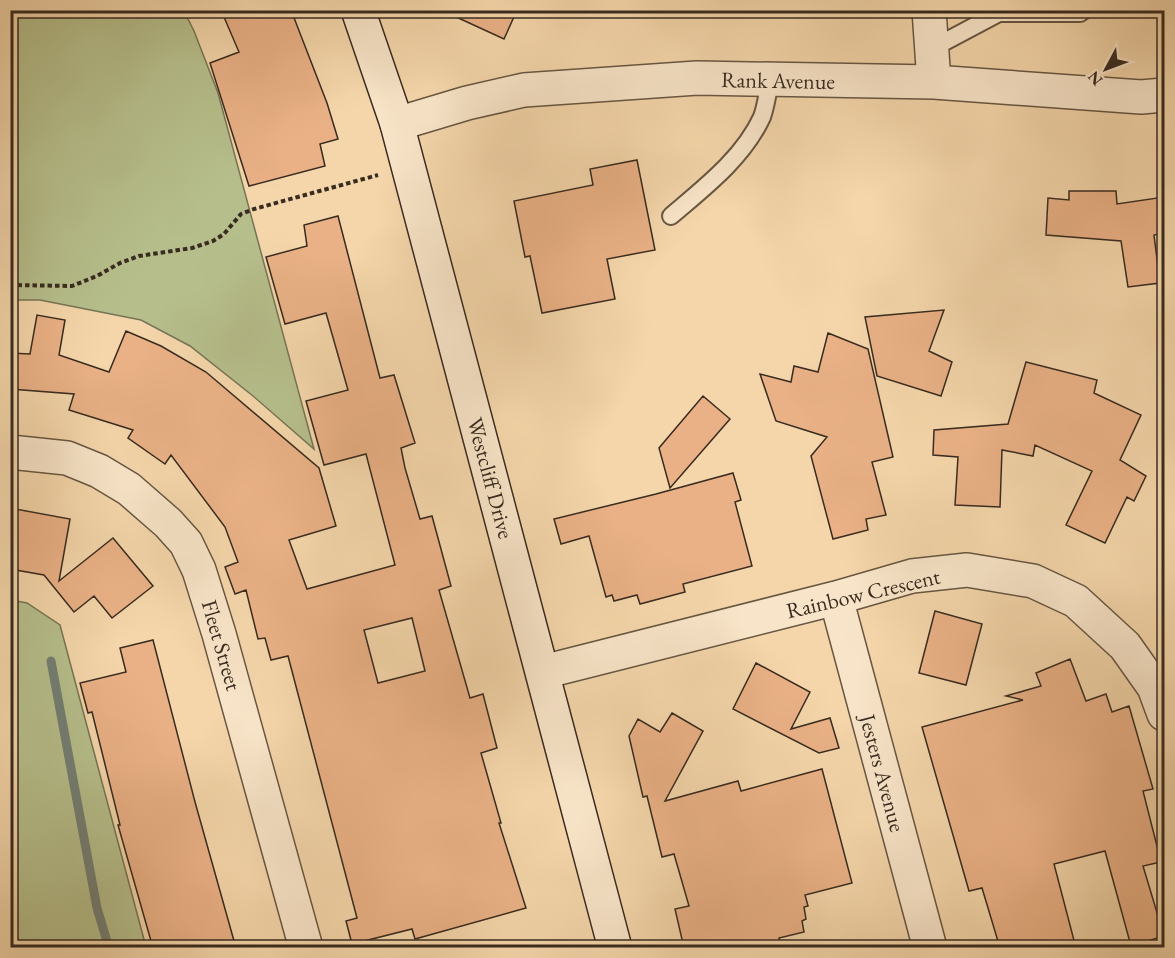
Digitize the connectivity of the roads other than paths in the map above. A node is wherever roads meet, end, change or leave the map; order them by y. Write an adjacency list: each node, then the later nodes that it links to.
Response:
1 (358, 10): 9 (street, Westcliff Drive)
2 (929, 10): 5 (street)
3 (1084, 10): 4 (lane)
4 (999, 12): 5 (lane)
5 (933, 48): 7 (street)
6 (770, 80): 7 (street, Rank Avenue); 9 (street, Rank Avenue); 10 (lane)
7 (934, 82): 8 (street, Rank Avenue)
8 (1164, 95)
9 (397, 124): 13 (street, Westcliff Drive)
10 (671, 216)
11 (10, 452): 15 (street, Fleet Street)
12 (836, 598): 13 (street, Rainbow Crescent); 14 (street, Rainbow Crescent); 17 (street, Jesters Avenue)
13 (543, 672): 16 (street, Westcliff Drive)
14 (1164, 714)
15 (306, 948)
16 (615, 948)
17 (930, 948)

